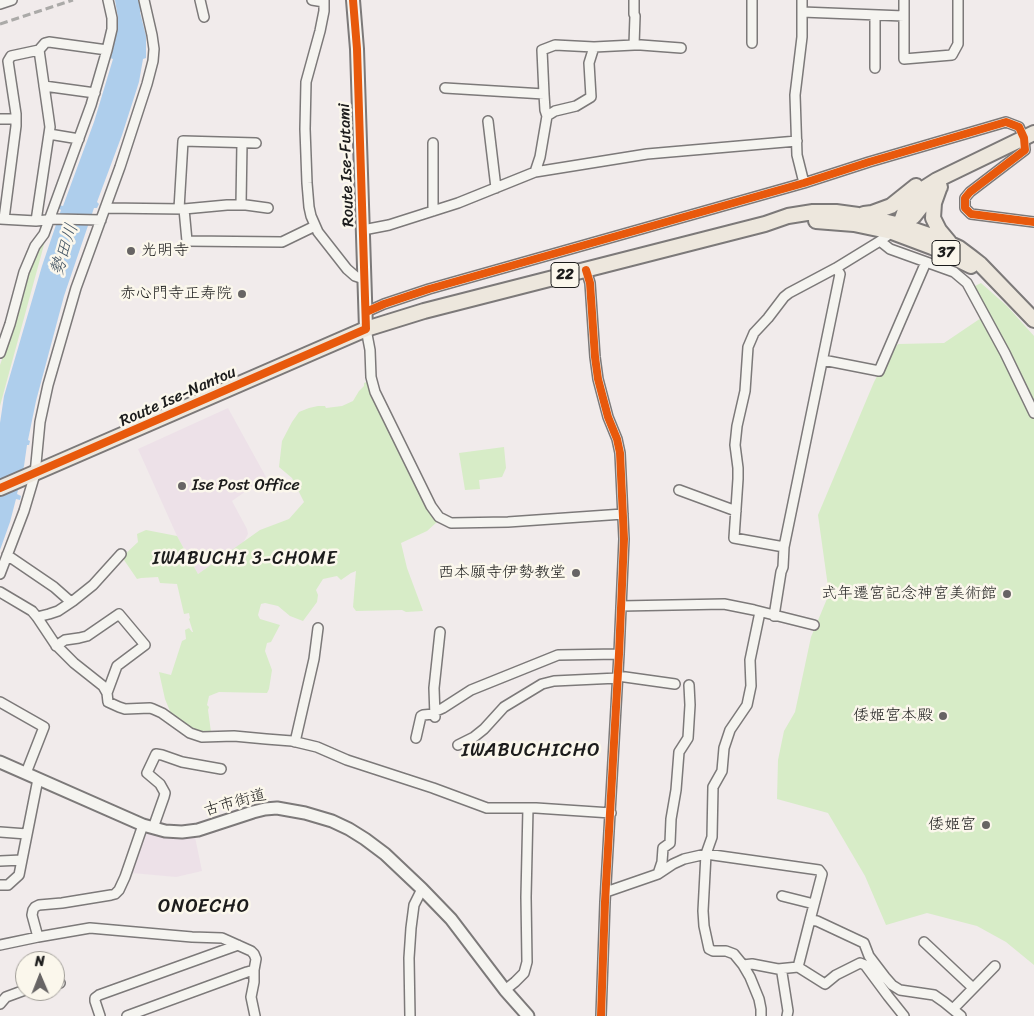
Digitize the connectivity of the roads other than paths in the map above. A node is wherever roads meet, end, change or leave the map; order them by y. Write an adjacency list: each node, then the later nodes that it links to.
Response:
1 (12, 0): 13 (street)
2 (108, 0): 23 (street)
3 (144, 0): 48 (street)
4 (200, 0): 17 (street)
5 (312, 0): 12 (street)
6 (353, 0): 61 (main road, Route Ise-Futami)
7 (634, 0): 19 (street)
8 (752, 0): 18 (street)
9 (802, 0): 14 (street)
10 (904, 0): 16 (street)
11 (958, 0): 16 (street)
12 (324, 1): 59 (street)
13 (0, 4)
14 (802, 12): 15 (street); 36 (street)
15 (875, 15): 16 (street); 24 (street)
16 (904, 16)
17 (204, 17)
18 (752, 43)
19 (634, 45): 20 (street); 21 (street)
20 (594, 48): 28 (street); 29 (street)
21 (681, 48)
22 (39, 50): 23 (street); 25 (street); 30 (street)
23 (107, 50): 27 (street)
24 (875, 68)
25 (44, 86): 27 (street); 33 (street)
26 (446, 88): 28 (street)
27 (95, 93): 35 (street)
28 (544, 94): 29 (street)
29 (547, 116): 43 (street)
30 (16, 119): 31 (street); 42 (street)
31 (0, 120)
32 (488, 121): 46 (street)
33 (49, 134): 35 (street); 56 (street)
34 (1029, 136): 40 (main road); 44 (street); 57 (street)
35 (79, 139): 54 (street)
36 (797, 141): 43 (street); 44 (street)
37 (433, 142): 51 (street)
38 (242, 143): 39 (street); 47 (street); 50 (street)
39 (256, 143)
40 (966, 167): 45 (main road); 52 (main road); 60 (main road)
41 (0, 169): 42 (street)
42 (10, 171): 53 (street)
43 (535, 172): 46 (street)
44 (804, 183): 69 (street)
45 (941, 187): 60 (main road); 63 (main road)
46 (496, 188): 51 (street)
47 (241, 205): 49 (street); 50 (street)
48 (105, 208): 50 (street); 55 (street)
49 (268, 208)
50 (182, 209): 59 (street)
51 (433, 211): 61 (street)
52 (858, 215): 58 (main road, Route Ise-Nantou / 22); 60 (main road, Route Ise-Nantou / 22)
53 (2, 219): 56 (street)
54 (53, 219): 55 (street); 56 (street); 72 (street)
55 (98, 220): 75 (street)
56 (36, 221)
57 (1034, 222)
58 (765, 224): 60 (main road, Route Ise-Nantou / 22); 66 (main road, Route Ise-Nantou / 22)
59 (315, 226): 67 (street)
60 (896, 228): 62 (street); 63 (main road, 37); 68 (main road, 37)
61 (363, 230): 67 (main road, Route Ise-Futami)
62 (880, 241): 64 (street); 65 (street)
63 (951, 245): 68 (main road, 37)
64 (926, 262): 73 (street); 74 (street)
65 (836, 268): 73 (street); 78 (street)
66 (586, 270): 71 (main road, Route Ise-Nantou / 22); 79 (street)
67 (364, 279): 69 (main road, Route Ise-Futami)
68 (997, 282): 70 (main road, 37)
69 (366, 312): 71 (main road, Route Ise-Futami)
70 (1034, 320)
71 (366, 330): 75 (main road, Route Ise-Nantou / 22); 79 (street)
72 (0, 353)
73 (823, 360): 80 (street)
74 (1034, 413)
75 (32, 476): 76 (main road, Route Ise-Nantou / 22); 82 (street)
76 (0, 488)
77 (679, 490): 78 (street)
78 (736, 510): 80 (street)
79 (623, 514): 86 (street)
80 (784, 547): 88 (street)
81 (121, 554): 85 (street)
82 (7, 555): 83 (street); 85 (street)
83 (0, 574)
84 (0, 592): 89 (street)
85 (71, 602): 89 (street)
86 (621, 606): 87 (street); 94 (street)
87 (760, 612): 88 (street); 113 (street)
88 (774, 616): 90 (street)
89 (37, 617): 93 (street)
90 (814, 625)
91 (318, 628): 102 (street)
92 (440, 632): 100 (street)
93 (56, 646): 98 (street); 98 (street)
94 (619, 654): 95 (street); 100 (street)
95 (618, 677): 96 (street); 103 (street); 109 (street)
96 (675, 684)
97 (689, 685): 116 (street)
98 (107, 693): 102 (street)
99 (0, 702): 106 (street)
100 (434, 715): 101 (street)
101 (416, 738)
102 (295, 742): 108 (street)
103 (458, 745)
104 (0, 762): 106 (street, 古市街道)
105 (221, 769): 110 (street)
106 (26, 773): 107 (street, 古市街道)
107 (38, 779): 110 (street, 古市街道); 112 (street)
108 (528, 808): 109 (street); 133 (street)
109 (611, 813): 119 (street)
110 (148, 826): 118 (street, 古市街道); 123 (street)
111 (0, 832): 112 (street)
112 (27, 834): 114 (street)
113 (706, 854): 116 (street); 121 (street); 127 (street)
114 (22, 860): 115 (street); 117 (street)
115 (0, 861)
116 (658, 874): 119 (street)
117 (0, 885)
118 (422, 889): 133 (street, 古市街道); 140 (street)
119 (606, 892): 142 (street)
120 (782, 896): 121 (street)
121 (814, 904): 122 (street)
122 (810, 920): 129 (street); 136 (street)
123 (38, 937): 125 (street); 126 (street)
124 (924, 942): 132 (street)
125 (0, 945)
126 (238, 945): 131 (street); 137 (street)
127 (743, 964): 130 (street); 143 (street)
128 (995, 966): 132 (street)
129 (798, 968): 130 (street); 145 (street)
130 (782, 969): 144 (street)
131 (254, 970): 138 (street); 139 (street)
132 (973, 988): 136 (street)
133 (506, 990): 141 (street, 古市街道)
134 (15, 994): 135 (street)
135 (0, 1004)
136 (954, 1009): 146 (street)
137 (100, 1016)
138 (127, 1016)
139 (254, 1016)
140 (410, 1016)
141 (528, 1016)
142 (601, 1016)
143 (761, 1016)
144 (787, 1016)
145 (904, 1016)
146 (961, 1016)

